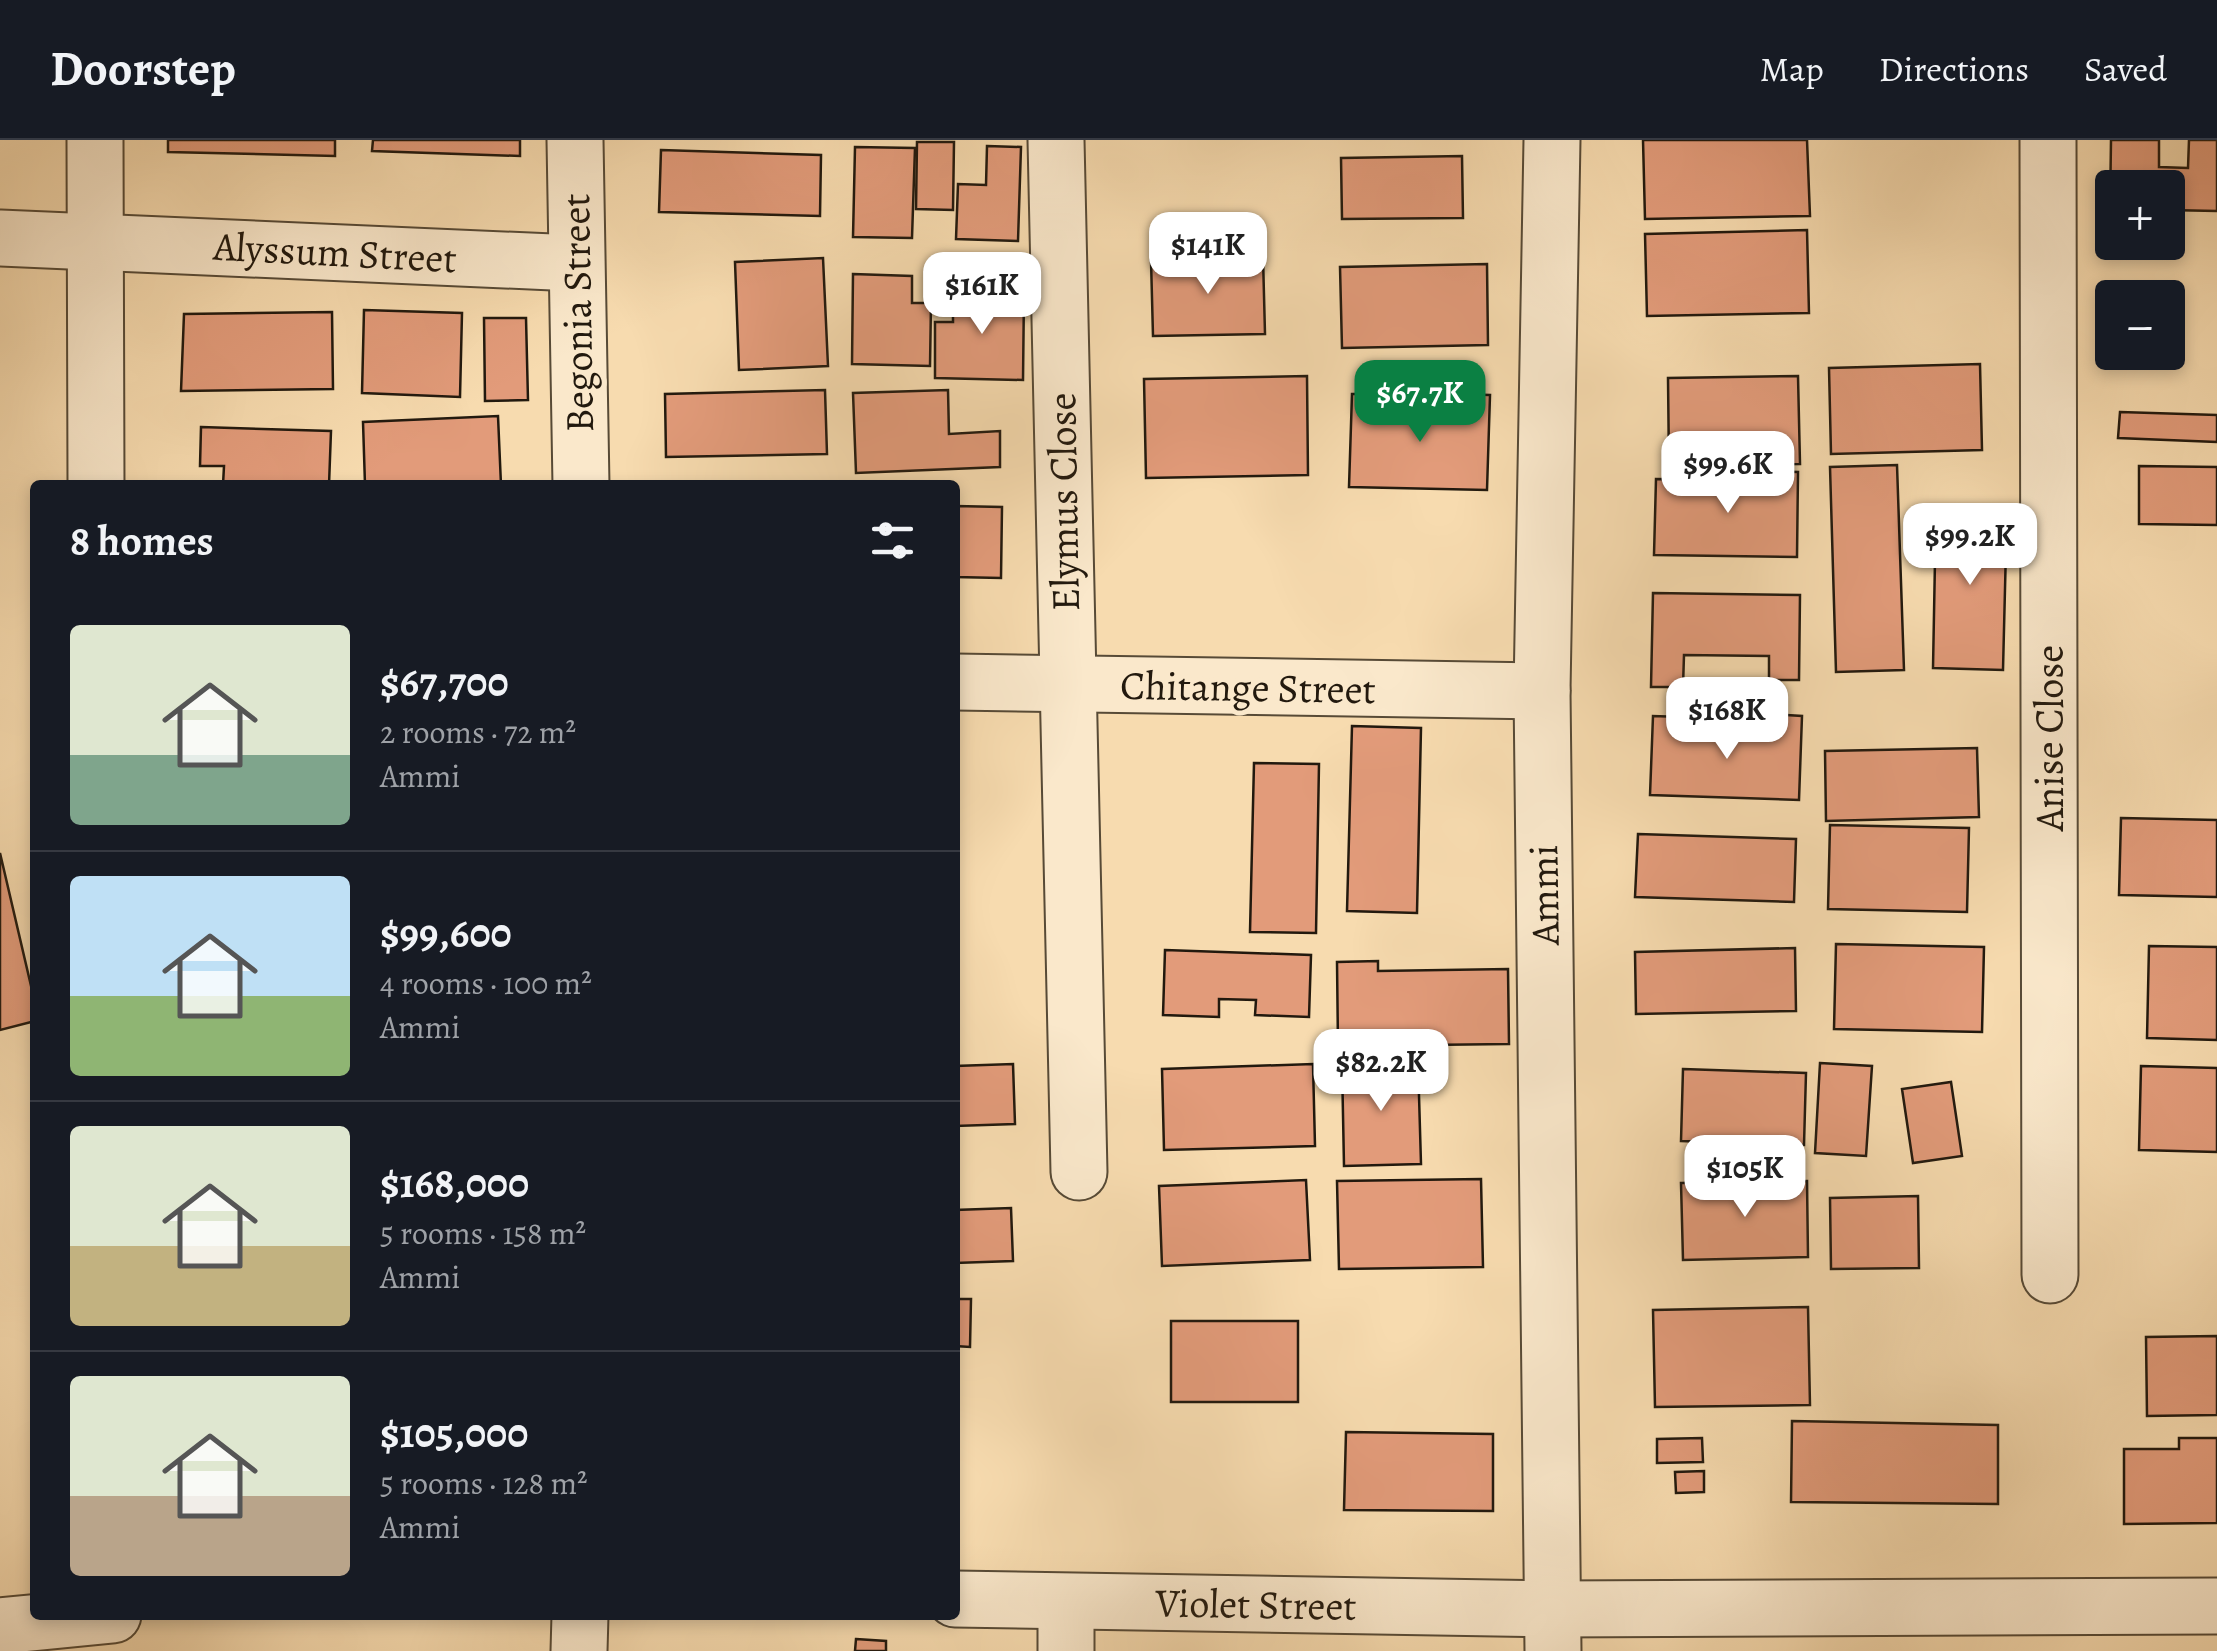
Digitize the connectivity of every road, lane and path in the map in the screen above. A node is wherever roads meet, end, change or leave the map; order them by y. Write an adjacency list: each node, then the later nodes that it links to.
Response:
1 (96, 140): 7 (street)
2 (574, 140): 8 (street, Begonia Street)
3 (1056, 140): 12 (street, Elymus Close)
4 (1552, 140): 13 (street, Ammi)
5 (2048, 140): 15 (street, Anise Close)
6 (0, 238): 7 (street, Alyssum Street)
7 (94, 240): 8 (street, Alyssum Street); 9 (street)
8 (576, 263): 10 (street, Begonia Street)
9 (96, 480)
10 (581, 480)
11 (960, 682): 12 (street, Chitange Street)
12 (1066, 684): 13 (street, Chitange Street); 14 (street, Elymus Close)
13 (1542, 691): 23 (street, Ammi)
14 (1079, 1172)
15 (2050, 1275)
16 (960, 1600): 21 (street, Violet Street)
17 (2217, 1606): 22 (street, Violet Street)
18 (62, 1620): 20 (street)
19 (580, 1620): 24 (street)
20 (0, 1626)
21 (1066, 1626): 23 (street, Violet Street)
22 (2034, 1629): 23 (street, Violet Street)
23 (1553, 1630)
24 (579, 1651)

